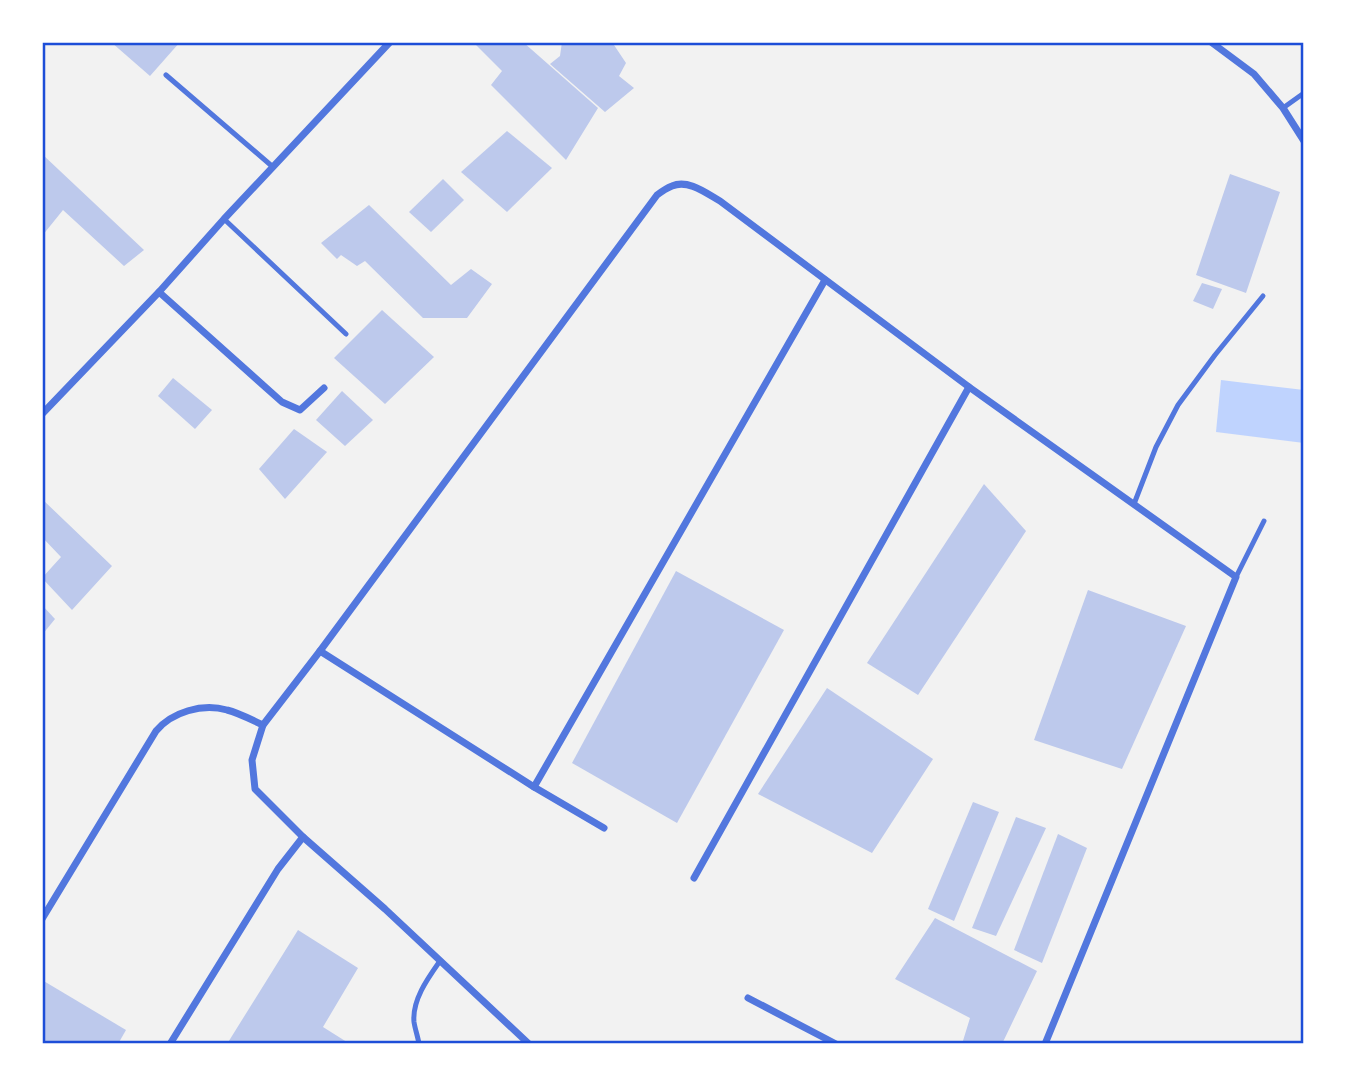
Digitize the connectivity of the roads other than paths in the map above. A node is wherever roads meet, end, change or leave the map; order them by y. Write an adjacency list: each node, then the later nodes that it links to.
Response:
1 (390, 42): 7 (street)
2 (1211, 42): 5 (street)
3 (166, 75): 7 (lane)
4 (1304, 93): 5 (lane)
5 (1283, 108): 6 (street)
6 (1304, 141)
7 (273, 167): 8 (street)
8 (223, 219): 10 (street); 12 (lane)
9 (825, 280): 13 (street); 19 (street); 21 (street)
10 (159, 292): 14 (street); 15 (street)
11 (1263, 296): 16 (lane)
12 (346, 334)
13 (969, 387): 16 (street); 24 (street)
14 (324, 388)
15 (42, 414)
16 (1134, 504): 18 (street)
17 (1264, 521): 18 (lane)
18 (1236, 577): 32 (street)
19 (320, 651): 20 (street); 21 (street)
20 (263, 725): 23 (street); 25 (street)
21 (534, 787): 22 (street)
22 (604, 828)
23 (303, 837): 26 (street); 28 (street)
24 (694, 878)
25 (42, 919)
26 (440, 961): 29 (lane); 30 (street)
27 (748, 998): 31 (street)
28 (170, 1044)
29 (419, 1044)
30 (529, 1044)
31 (836, 1044)
32 (1045, 1044)

